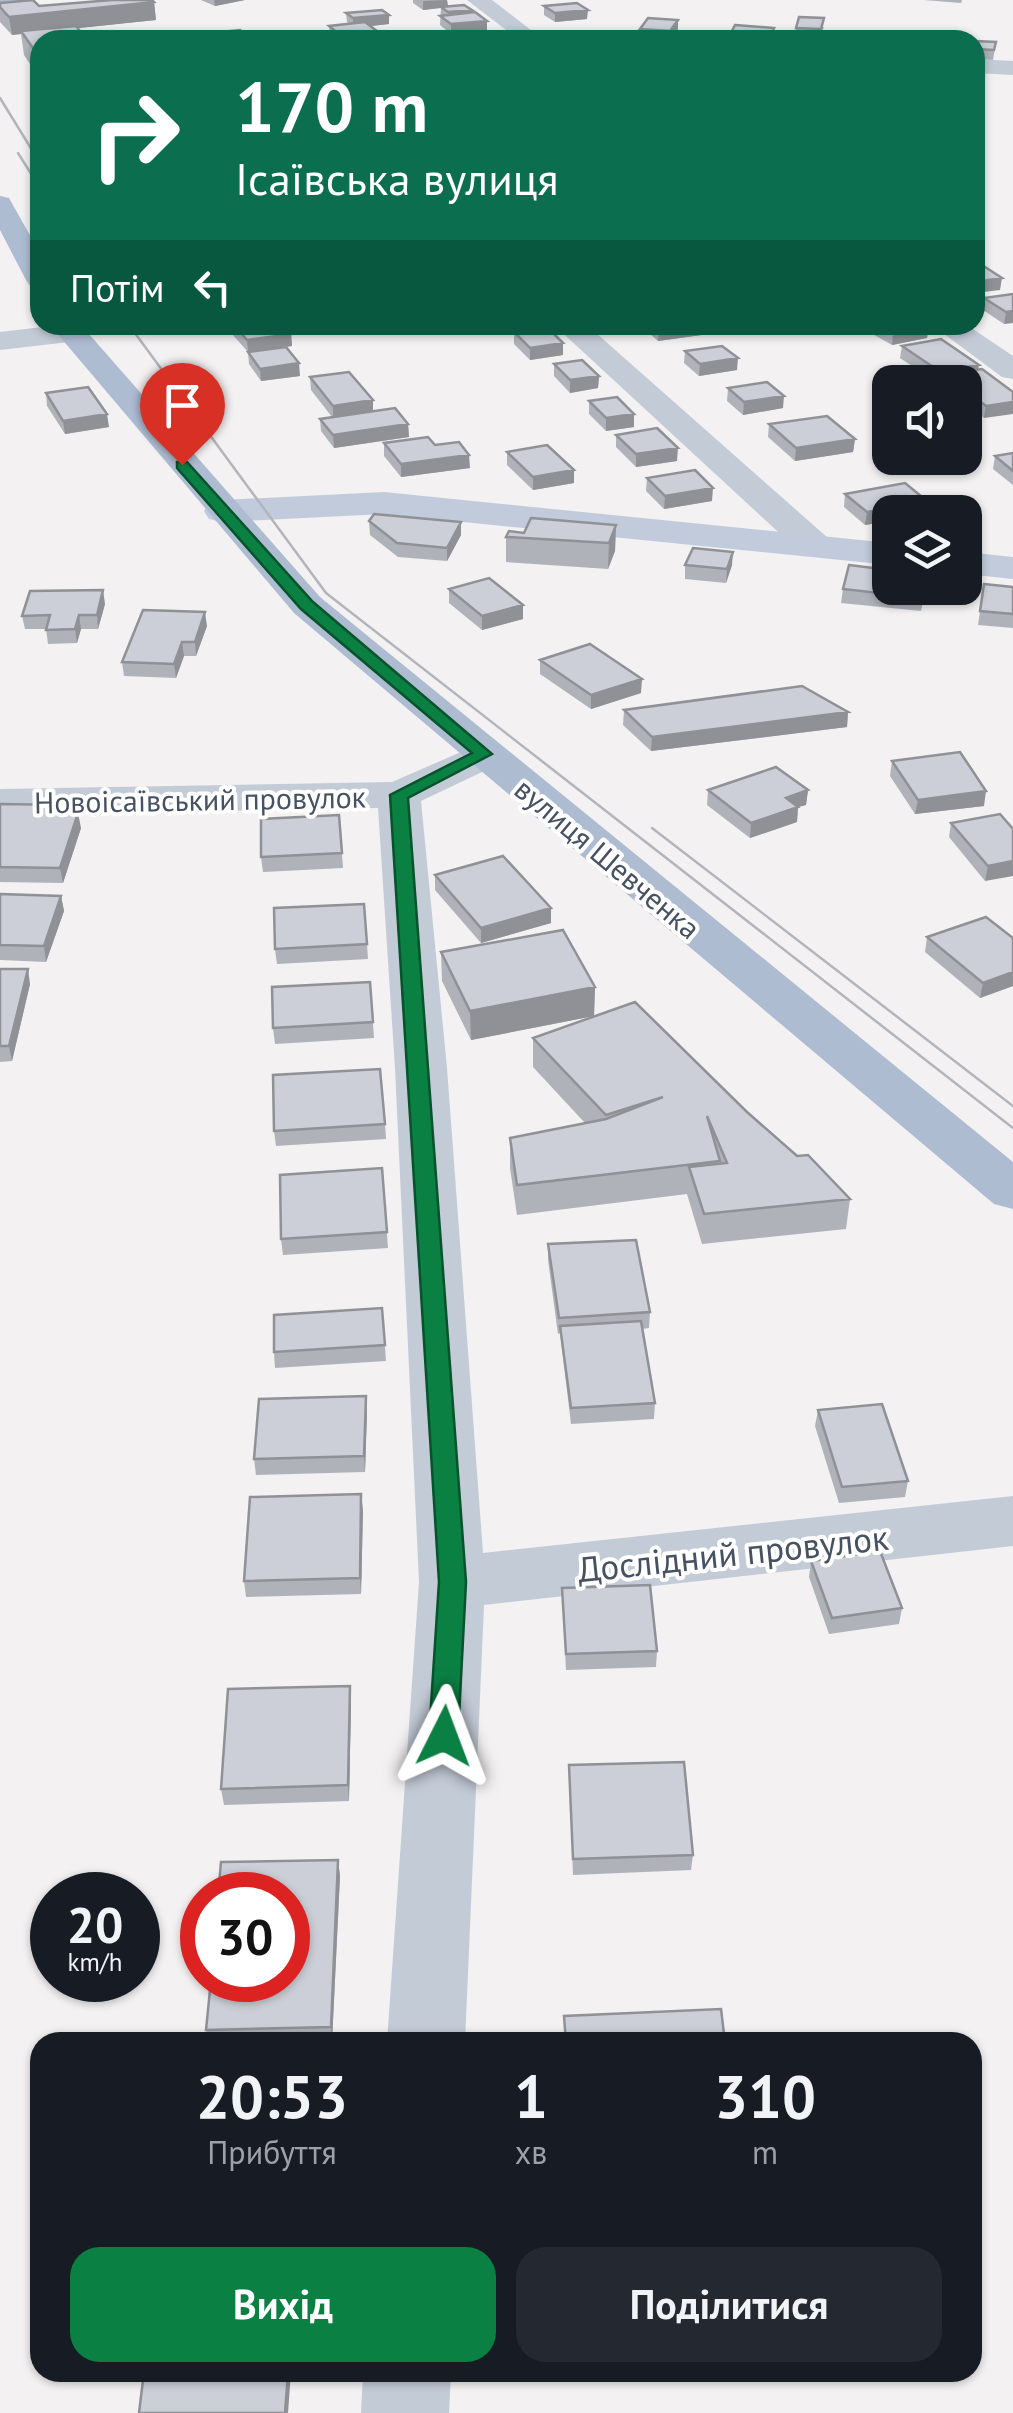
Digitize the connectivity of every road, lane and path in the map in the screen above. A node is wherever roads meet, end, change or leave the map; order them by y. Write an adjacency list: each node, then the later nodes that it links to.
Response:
1 (17, 0): 3 (main road)
2 (478, 0): 4 (street)
3 (0, 3)
4 (521, 30)
5 (985, 67): 6 (street)
6 (1013, 68)
7 (0, 204): 8 (main road)
8 (30, 255)
9 (36, 335): 13 (street)
10 (72, 335): 15 (main road, вулиця Шевченка)
11 (580, 335): 16 (street)
12 (962, 335): 14 (street)
13 (0, 342)
14 (1013, 370)
15 (222, 510): 16 (street); 20 (main road, вулиця Шевченка)
16 (815, 546): 17 (street)
17 (872, 552)
18 (982, 565): 19 (street)
19 (1013, 568)
20 (484, 754): 21 (street); 23 (main road, вулиця Шевченка)
21 (399, 795): 22 (street, Новоісаївський провулок); 25 (street)
22 (0, 802)
23 (1013, 1190)
24 (1013, 1521): 25 (street, Дослідний провулок)
25 (452, 1582): 26 (street)
26 (427, 2032)
27 (407, 2382): 28 (street)
28 (405, 2413)

